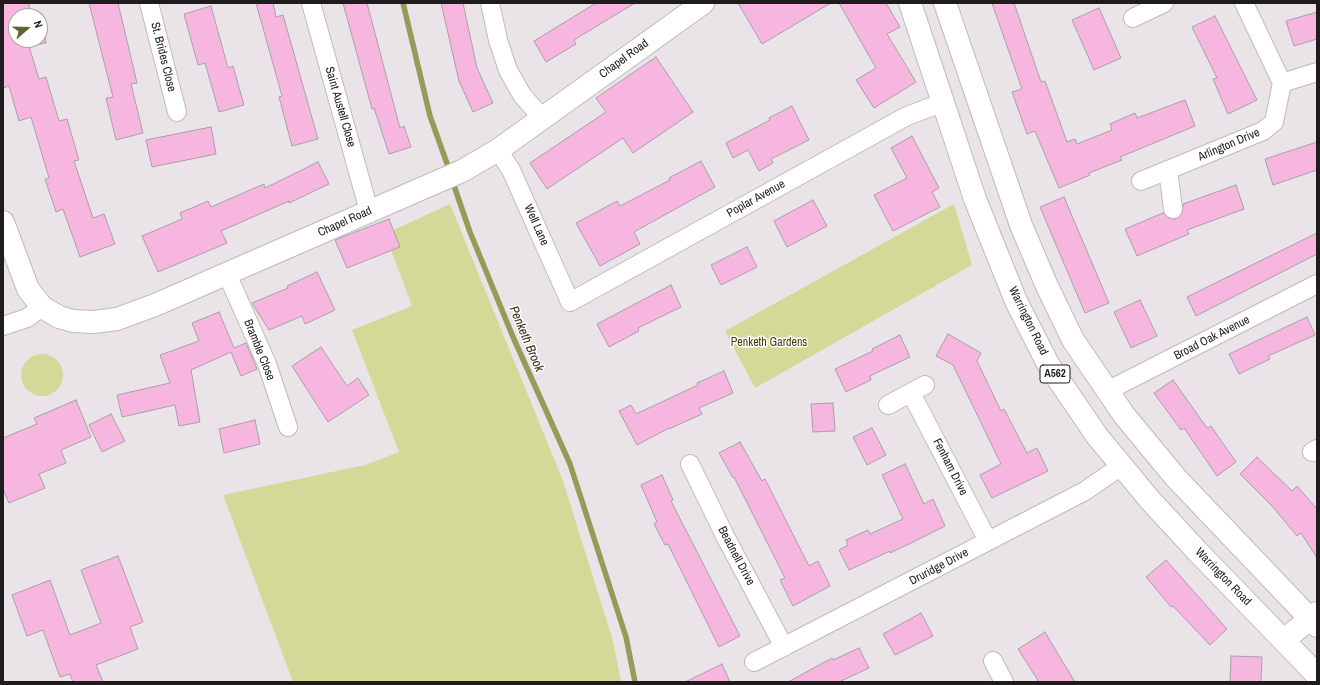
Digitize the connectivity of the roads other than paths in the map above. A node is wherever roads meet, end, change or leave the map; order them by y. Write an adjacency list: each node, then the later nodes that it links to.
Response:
1 (148, 3): 13 (street, St. Brides Close)
2 (311, 3): 19 (street, Saint Austell Close)
3 (490, 3): 14 (street)
4 (703, 3): 14 (main road, Chapel Road)
5 (910, 3): 12 (main road, Warrington Road / A562)
6 (945, 3): 26 (main road, A562)
7 (1164, 3): 9 (street)
8 (1244, 3): 11 (street)
9 (1132, 18)
10 (1317, 72): 11 (street)
11 (1282, 82): 16 (street, Arlington Drive)
12 (944, 102): 23 (street, Poplar Avenue); 30 (main road, Warrington Road / A562)
13 (177, 112)
14 (542, 118): 15 (main road, Chapel Road)
15 (498, 150): 19 (main road, Chapel Road); 23 (street, Well Lane)
16 (1168, 170): 17 (street, Arlington Drive); 18 (street)
17 (1141, 181)
18 (1174, 209)
19 (369, 211): 21 (main road, Chapel Road)
20 (3, 222): 24 (main road, Chapel Road)
21 (227, 274): 24 (main road, Chapel Road); 28 (street, Bramble Close)
22 (1317, 284): 26 (street, Broad Oak Avenue)
23 (570, 302)
24 (42, 307): 25 (street)
25 (3, 326)
26 (1106, 391): 32 (main road, A562)
27 (888, 405): 31 (street, Fenham Drive)
28 (288, 427)
29 (690, 464): 34 (street, Beadnell Drive)
30 (1121, 466): 31 (street, Druridge Drive); 33 (main road, Warrington Road / A562)
31 (988, 541): 34 (street, Druridge Drive)
32 (1314, 619): 33 (main road)
33 (1284, 640): 37 (main road, Warrington Road / A562)
34 (784, 647): 36 (street, Druridge Drive)
35 (992, 661): 38 (street)
36 (754, 662)
37 (1317, 674)
38 (1004, 682)

